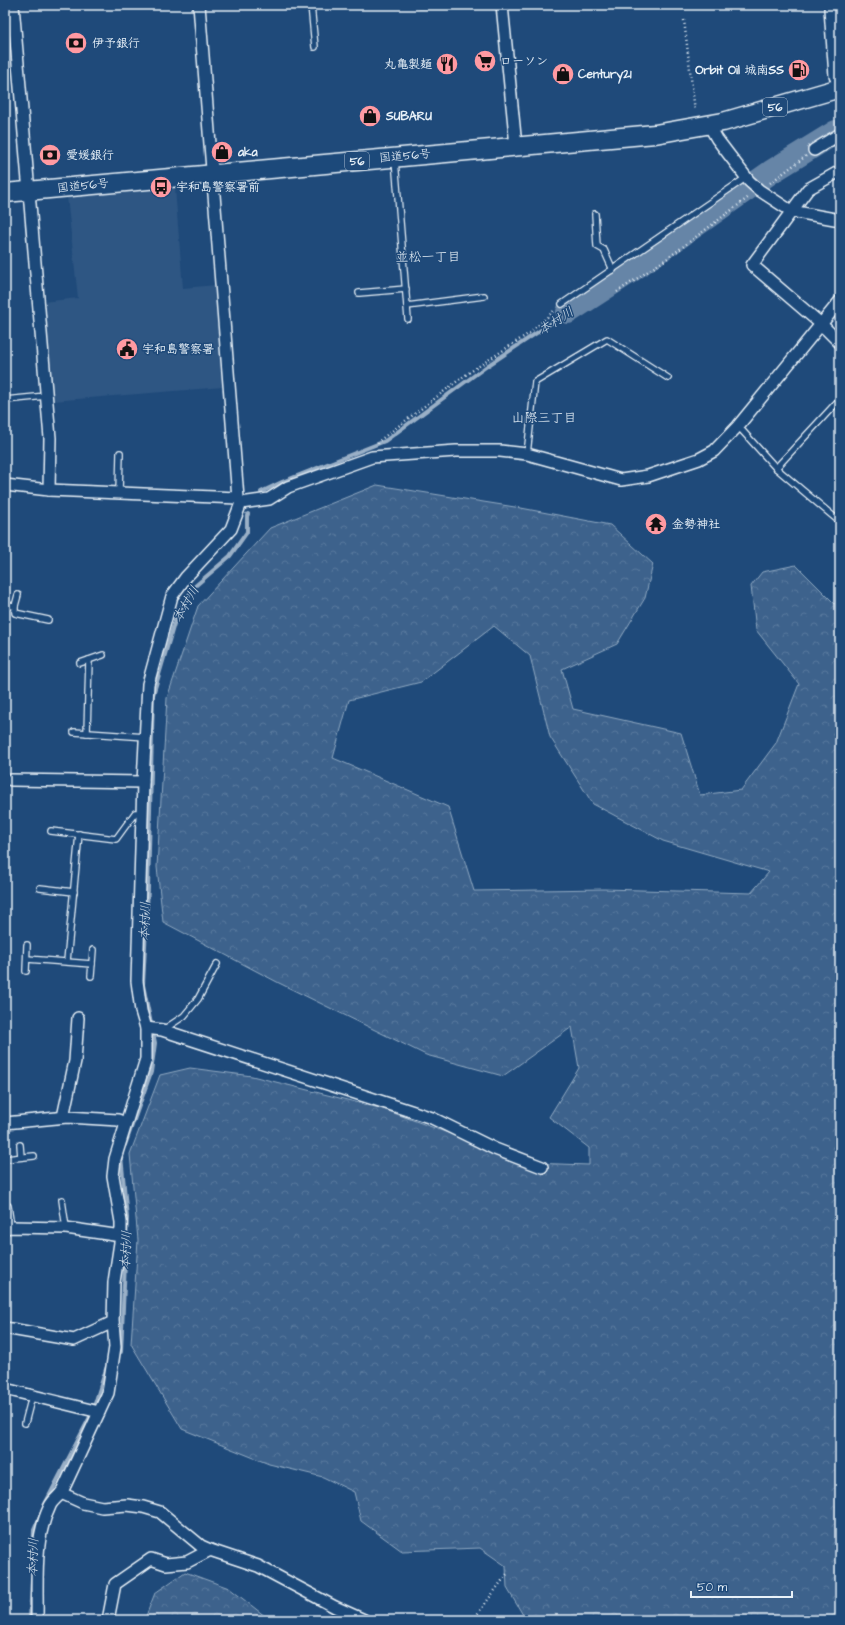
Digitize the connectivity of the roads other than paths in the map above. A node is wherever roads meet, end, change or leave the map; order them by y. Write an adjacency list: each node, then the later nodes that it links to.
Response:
1 (13, 5): 18 (street)
2 (199, 5): 16 (street)
3 (311, 5): 8 (lane)
4 (426, 5): 6 (lane)
5 (502, 5): 12 (street)
6 (419, 6)
7 (830, 9): 9 (street)
8 (315, 46)
9 (840, 88): 10 (highway, 56)
10 (703, 126): 12 (highway, 国道56号 / 56); 17 (street)
11 (840, 134): 13 (street)
12 (516, 146): 14 (highway, 国道56号 / 56)
13 (814, 150)
14 (395, 158): 16 (highway, 国道56号 / 56); 24 (lane)
15 (840, 171): 20 (street)
16 (213, 173): 18 (highway, 国道56号 / 56); 44 (street)
17 (753, 184): 20 (street); 23 (lane)
18 (29, 191): 19 (highway, 国道56号 / 56); 34 (street)
19 (5, 193)
20 (791, 211): 22 (street); 31 (street)
21 (595, 214): 23 (lane)
22 (840, 220)
23 (612, 270): 28 (lane)
24 (406, 289): 25 (lane); 29 (lane)
25 (359, 293)
26 (484, 296): 29 (lane)
27 (840, 301): 31 (street)
28 (562, 304)
29 (407, 306): 30 (lane)
30 (408, 319)
31 (821, 324): 32 (street); 37 (street)
32 (840, 343)
33 (668, 378): 39 (lane)
34 (46, 396): 36 (lane); 42 (street)
35 (840, 399): 40 (lane)
36 (5, 400)
37 (738, 426): 39 (street); 40 (lane)
38 (120, 453): 43 (lane)
39 (527, 454): 44 (street)
40 (776, 468): 45 (lane)
41 (5, 485): 42 (street)
42 (49, 490): 43 (street)
43 (119, 493): 44 (street)
44 (240, 501): 55 (street)
45 (840, 522)
46 (18, 594): 48 (lane)
47 (5, 605): 48 (lane)
48 (15, 606): 49 (lane)
49 (48, 620)
50 (103, 655): 51 (lane)
51 (89, 660): 52 (lane); 54 (lane)
52 (80, 663)
53 (74, 732): 54 (lane)
54 (87, 733): 55 (lane)
55 (146, 737): 57 (street)
56 (11, 780): 57 (street)
57 (143, 782): 58 (street)
58 (142, 813): 60 (lane); 72 (street)
59 (51, 830): 60 (lane)
60 (79, 834): 62 (lane)
61 (40, 888): 62 (lane)
62 (74, 892): 66 (lane)
63 (27, 945): 65 (lane)
64 (93, 950): 67 (lane)
65 (26, 959): 66 (lane); 69 (lane)
66 (67, 961): 67 (lane)
67 (92, 964): 70 (lane)
68 (217, 964): 72 (lane)
69 (26, 971)
70 (91, 976)
71 (78, 1018): 73 (street)
72 (154, 1030): 75 (street); 80 (street)
73 (63, 1117): 74 (street); 75 (street)
74 (5, 1123)
75 (125, 1123): 85 (street)
76 (20, 1145): 78 (lane)
77 (34, 1156): 78 (lane)
78 (21, 1157): 79 (lane)
79 (5, 1159)
80 (542, 1167)
81 (62, 1200): 84 (lane)
82 (8, 1206): 83 (lane)
83 (8, 1227): 84 (street)
84 (66, 1228): 85 (street)
85 (121, 1236): 86 (street)
86 (113, 1322): 87 (street); 90 (street)
87 (5, 1328)
88 (5, 1389): 89 (street)
89 (32, 1396): 90 (street); 91 (lane)
90 (99, 1412): 92 (street)
91 (25, 1424)
92 (61, 1494): 93 (street); 94 (street)
93 (210, 1550): 95 (street); 96 (street)
94 (37, 1620)
95 (108, 1620)
96 (364, 1620)

